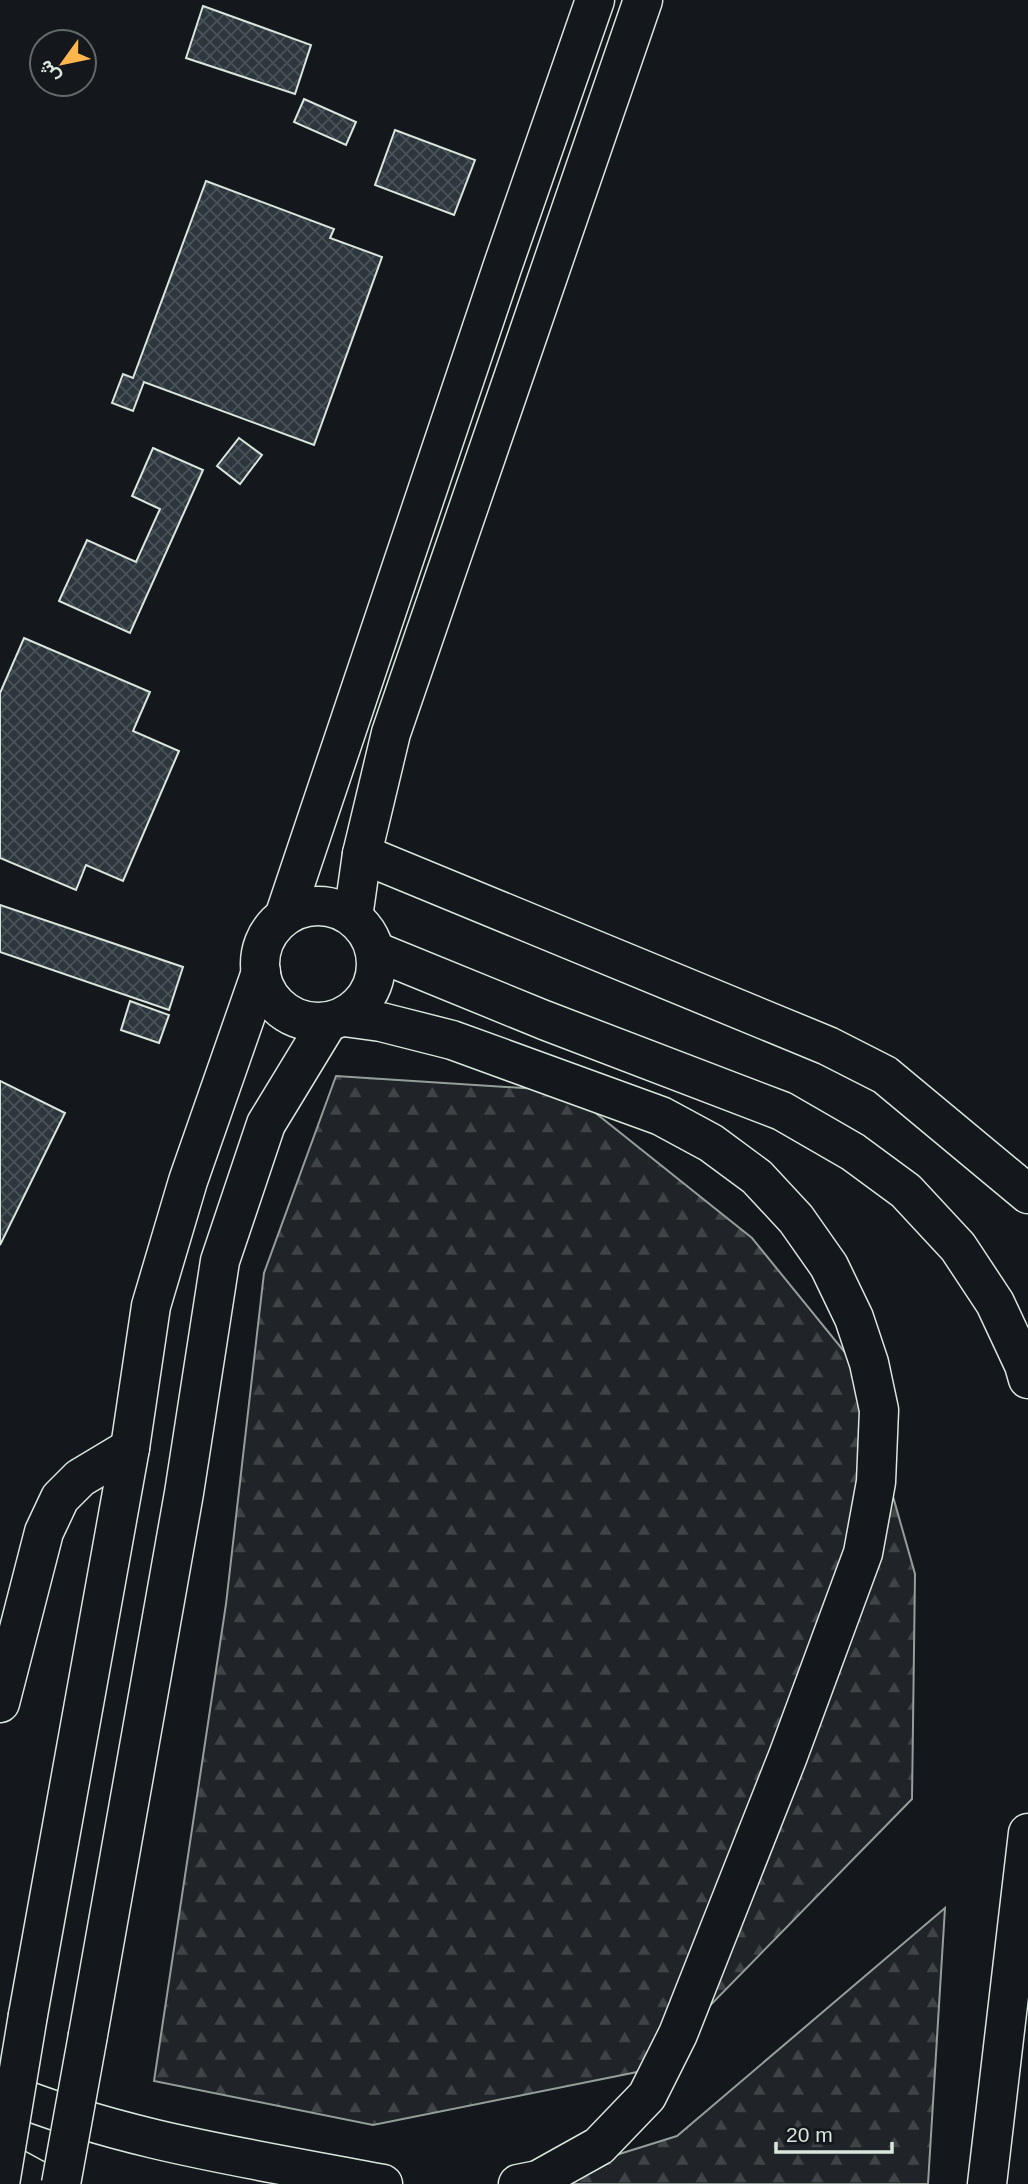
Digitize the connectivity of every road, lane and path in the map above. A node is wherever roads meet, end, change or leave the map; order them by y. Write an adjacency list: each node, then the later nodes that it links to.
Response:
1 (595, 0): 4 (main road)
2 (643, 0): 3 (main road)
3 (362, 854): 5 (main road); 9 (main road)
4 (284, 917): 5 (main road); 7 (main road)
5 (353, 917): 6 (main road)
6 (375, 951): 8 (main road); 10 (main road)
7 (261, 972): 8 (main road); 11 (main road)
8 (336, 1019): 18 (main road, bridge); 20 (main road)
9 (1028, 1194)
10 (1028, 1379)
11 (130, 1448): 12 (main road); 16 (main road, bridge)
12 (0, 1703)
13 (1028, 1833): 21 (main road)
14 (0, 2090): 19 (main road)
15 (0, 2160): 17 (main road)
16 (0, 2184)
17 (44, 2184)
18 (61, 2184)
19 (383, 2184)
20 (518, 2184)
21 (987, 2184)

